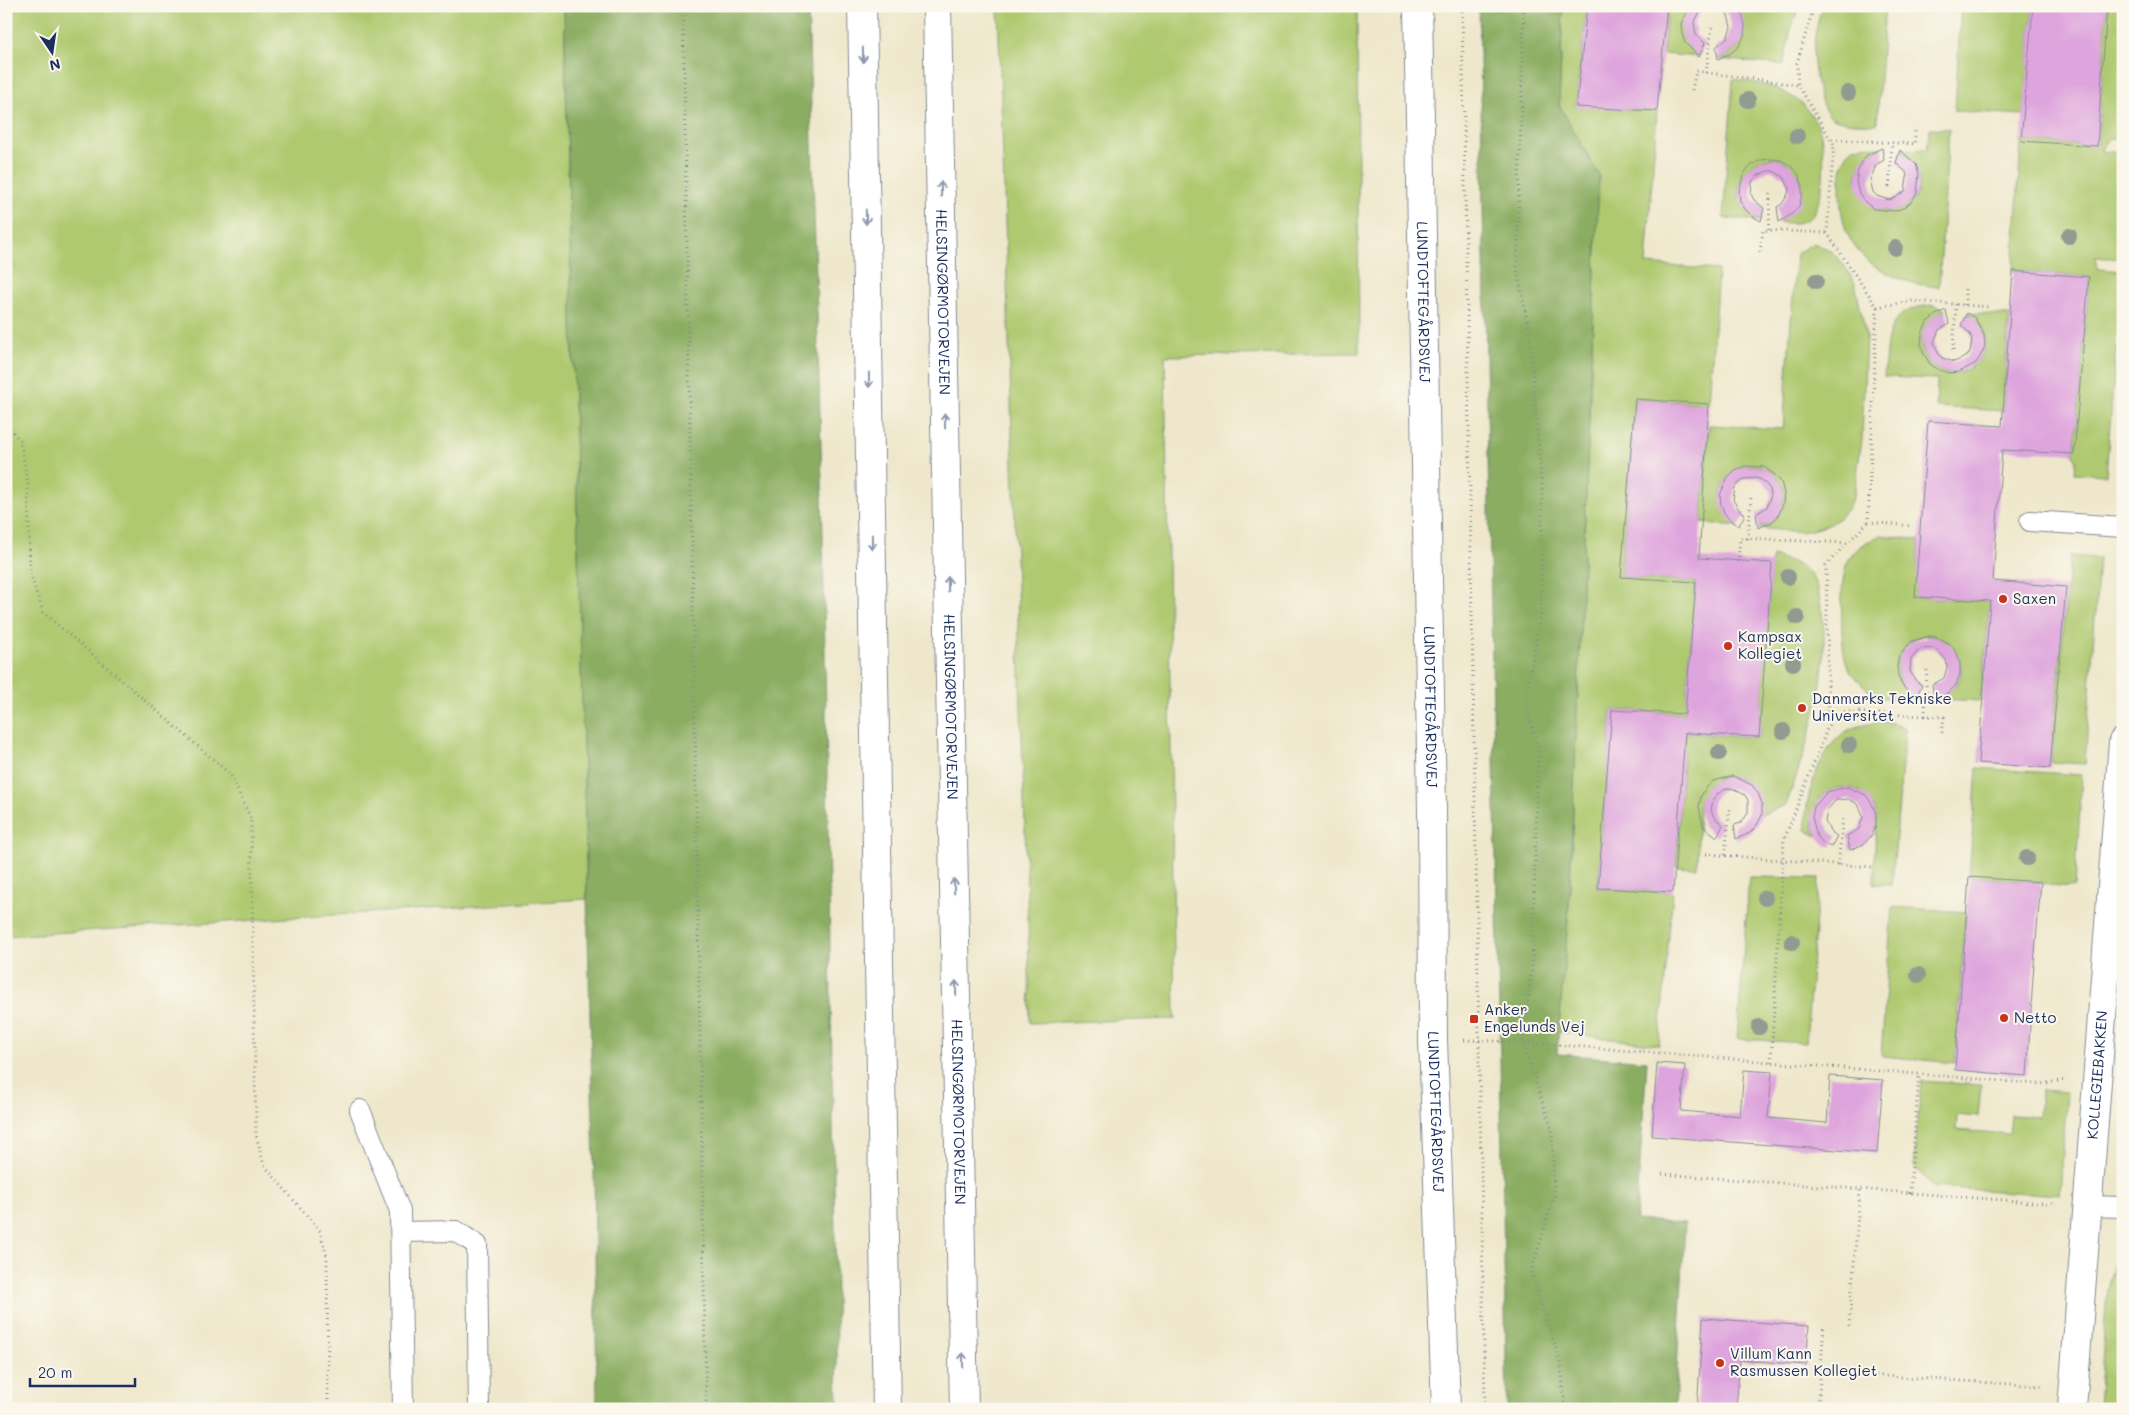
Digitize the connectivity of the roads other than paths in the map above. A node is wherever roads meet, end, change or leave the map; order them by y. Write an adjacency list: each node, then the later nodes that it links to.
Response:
1 (862, 6): 15 (main road, one-way to 15)
2 (937, 6): 16 (main road, HELSINGØRMOTORVEJEN, one-way to 2)
3 (1418, 6): 17 (main road, LUNDTOFTEGÅRDSVEJ)
4 (2030, 521): 5 (lane)
5 (2123, 527)
6 (2123, 742): 7 (main road, KOLLEGIEBAKKEN)
7 (2121, 801): 9 (main road, KOLLEGIEBAKKEN)
8 (360, 1110): 11 (lane)
9 (2086, 1206): 10 (lane); 12 (main road, KOLLEGIEBAKKEN)
10 (2123, 1207)
11 (401, 1232): 13 (lane); 14 (lane)
12 (2073, 1399)
13 (403, 1409)
14 (479, 1409)
15 (887, 1409)
16 (964, 1409)
17 (1446, 1409)

